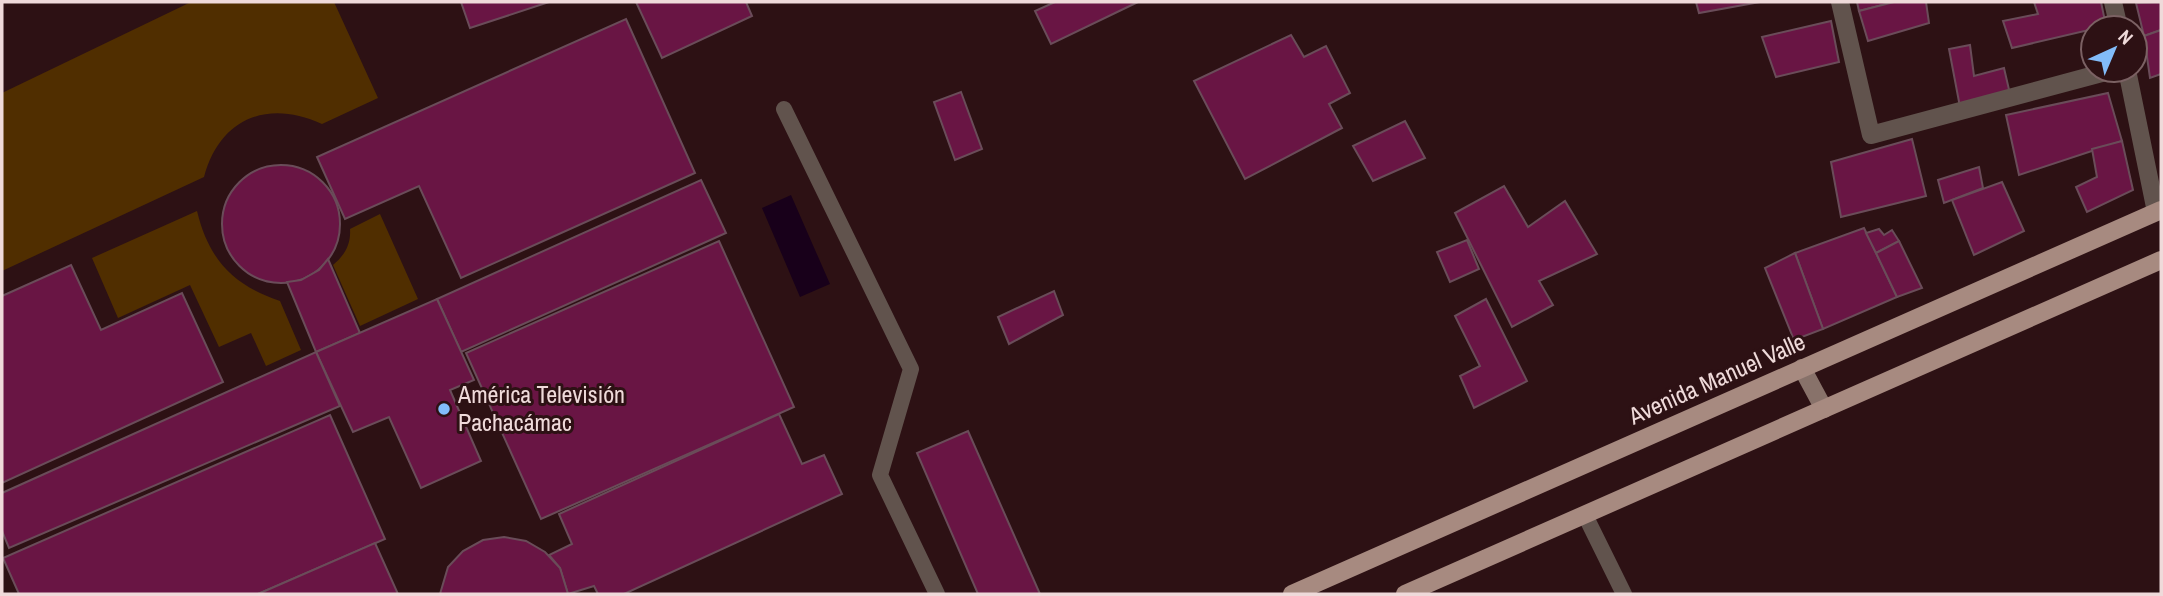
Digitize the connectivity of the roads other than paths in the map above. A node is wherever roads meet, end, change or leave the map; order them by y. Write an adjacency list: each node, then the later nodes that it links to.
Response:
1 (1840, 2): 2 (street)
2 (2079, 79)
3 (2130, 84): 5 (street)
4 (784, 109): 10 (lane)
5 (2159, 211): 7 (main road, Avenida Manuel Valle)
6 (2161, 260): 8 (main road)
7 (1802, 368): 8 (main road); 11 (main road, Avenida Manuel Valle)
8 (1824, 409): 9 (main road)
9 (1585, 515): 12 (main road); 13 (lane)
10 (936, 594)
11 (1292, 594)
12 (1405, 594)
13 (1623, 594)

